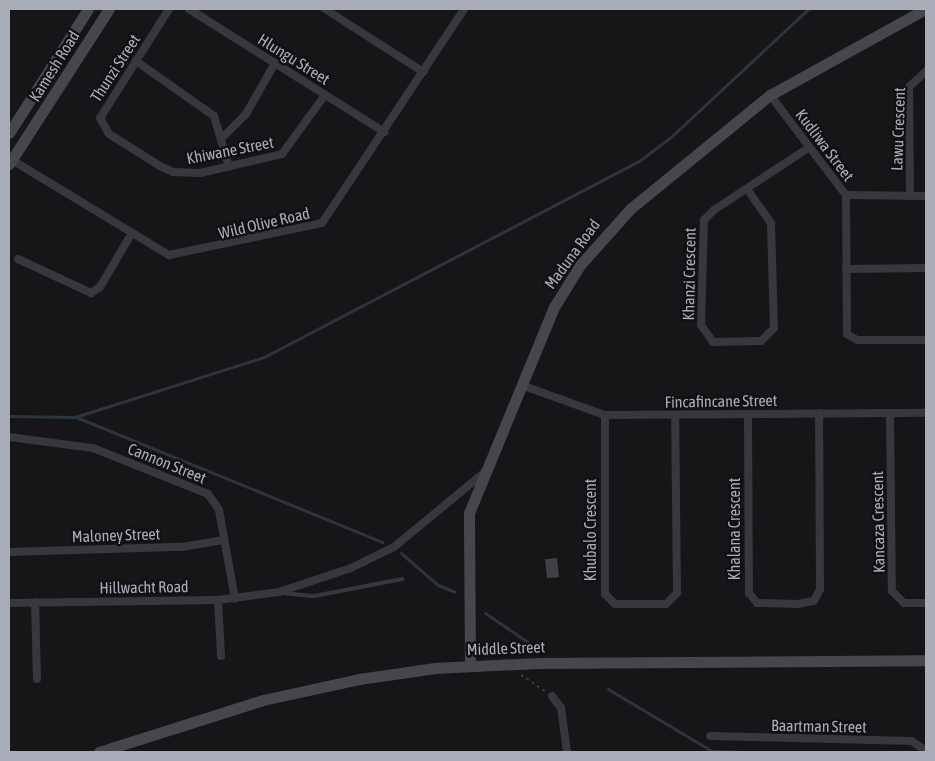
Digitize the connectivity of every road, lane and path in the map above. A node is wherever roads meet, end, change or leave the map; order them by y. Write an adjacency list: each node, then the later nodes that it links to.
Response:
1 (88, 9): 16 (main road, Kamesh Road)
2 (109, 9): 19 (main road, Kamesh Road)
3 (169, 9): 8 (street, Thunzi Street)
4 (190, 9): 9 (street, Hlungu Street)
5 (325, 9): 11 (street)
6 (462, 9): 11 (street, Wild Olive Road)
7 (925, 9): 13 (main road, Maduna Road)
8 (136, 61): 14 (street, Thunzi Street); 17 (street)
9 (275, 63): 12 (street, Hlungu Street); 17 (street)
10 (926, 70): 23 (street, Lawu Crescent)
11 (423, 72): 15 (street, Wild Olive Road)
12 (325, 95): 15 (street, Hlungu Street); 20 (street, Khiwane Street)
13 (770, 95): 18 (street, Kudliwa Street); 30 (main road, Maduna Road)
14 (100, 118): 20 (street, Khiwane Street)
15 (384, 132): 25 (street, Wild Olive Road)
16 (9, 133)
17 (223, 136): 20 (street)
18 (808, 148): 21 (street, Khanzi Crescent); 22 (street, Kudliwa Street)
19 (10, 162): 25 (street, Wild Olive Road)
20 (229, 167)
21 (747, 189): 21 (street, Khanzi Crescent)
22 (846, 195): 23 (street, Kudliwa Street); 28 (street)
23 (910, 196): 24 (street, Kudliwa Street)
24 (926, 196)
25 (130, 236): 26 (street)
26 (18, 259)
27 (926, 268): 28 (street)
28 (846, 269): 29 (street)
29 (926, 340)
30 (521, 385): 35 (street, Fincafincane Street); 38 (main road, Maduna Road)
31 (819, 413): 33 (street, Fincafincane Street); 33 (street, Khalana Crescent); 34 (street, Fincafincane Street)
32 (926, 413): 34 (street, Fincafincane Street)
33 (748, 414): 36 (street, Fincafincane Street)
34 (890, 414): 47 (street, Kancaza Crescent)
35 (605, 415): 36 (street, Fincafincane Street); 36 (street, Khubalo Crescent)
36 (676, 415)
37 (9, 437): 39 (street, Cannon Street)
38 (485, 472): 42 (street, Hillwacht Road); 51 (main road, Maduna Road)
39 (224, 540): 40 (street, Maloney Street); 43 (street, Cannon Street)
40 (9, 552)
41 (402, 579): 42 (lane, Hillwacht Road)
42 (279, 592): 43 (street, Hillwacht Road)
43 (235, 599): 44 (street, Hillwacht Road)
44 (218, 600): 45 (street, Hillwacht Road); 48 (street)
45 (35, 602): 46 (street, Hillwacht Road); 52 (street)
46 (9, 603)
47 (926, 603)
48 (221, 656)
49 (926, 660): 50 (main road, Middle Street)
50 (504, 664): 51 (main road, Middle Street); 53 (path)
51 (470, 666): 56 (main road, Middle Street)
52 (37, 679)
53 (552, 696): 57 (street)
54 (710, 736): 55 (street, Baartman Street)
55 (925, 750)
56 (99, 752)
57 (567, 752)

